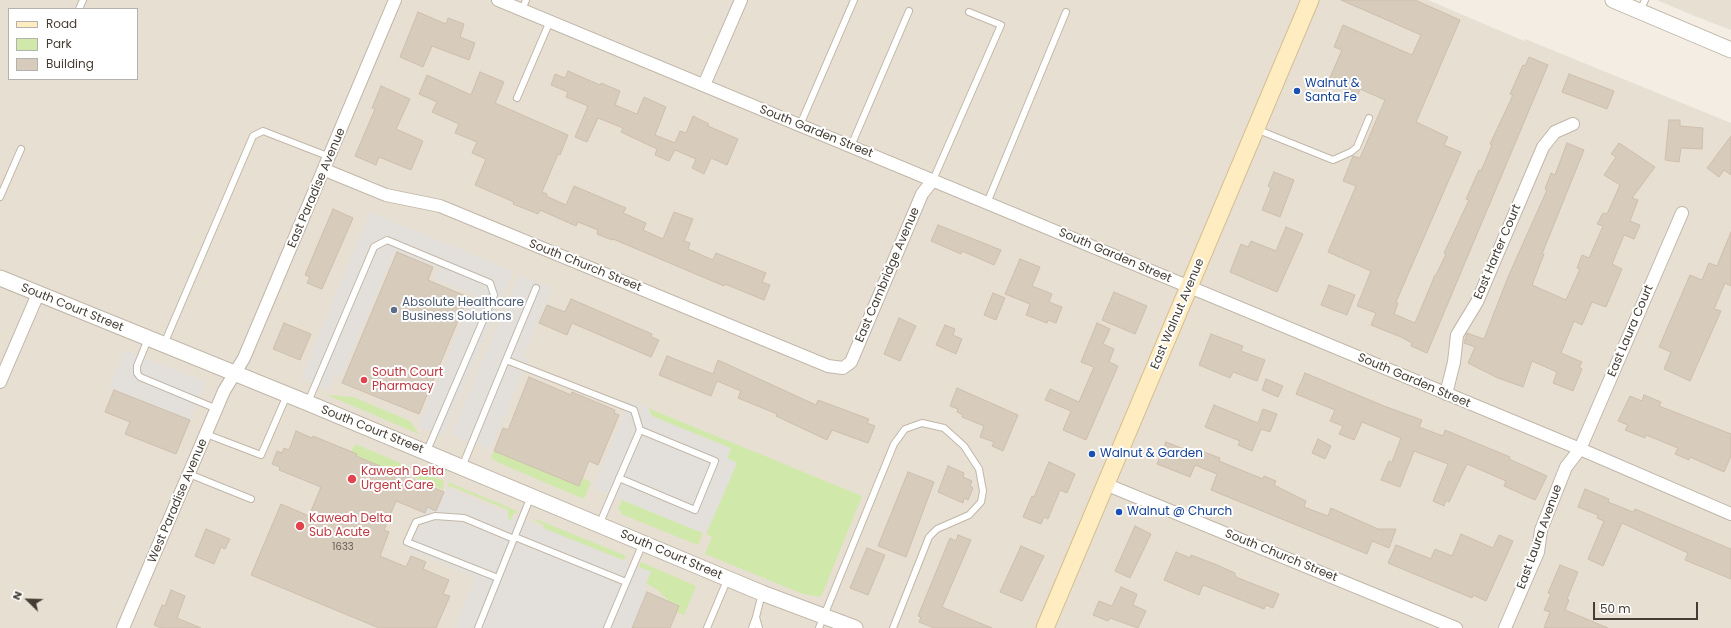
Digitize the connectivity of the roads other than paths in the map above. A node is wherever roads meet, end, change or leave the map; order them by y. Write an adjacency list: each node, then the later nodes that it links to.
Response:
1 (395, 0): 22 (street, East Paradise Avenue)
2 (498, 0): 7 (street, South Garden Street)
3 (741, 0): 14 (street)
4 (854, 0): 18 (lane)
5 (1310, 0): 19 (main road, East Walnut Avenue)
6 (1613, 0): 8 (street)
7 (524, 5): 12 (street, South Garden Street)
8 (1642, 6): 13 (street)
9 (909, 11): 20 (lane)
10 (969, 12): 24 (lane)
11 (1066, 12): 26 (lane)
12 (550, 21): 14 (street, South Garden Street); 15 (lane)
13 (1731, 50)
14 (704, 85): 18 (street, South Garden Street)
15 (517, 98)
16 (1369, 118): 19 (lane)
17 (1573, 124): 38 (street, East Harter Court)
18 (800, 125): 20 (street, South Garden Street)
19 (1256, 129): 29 (main road, East Walnut Avenue)
20 (852, 146): 24 (street, South Garden Street)
21 (21, 149): 25 (lane)
22 (330, 157): 23 (street, East Paradise Avenue); 33 (lane)
23 (325, 170): 35 (street, South Church Street); 36 (street, East Paradise Avenue)
24 (932, 180): 26 (street, South Garden Street); 35 (street, East Cambridge Avenue)
25 (0, 197)
26 (987, 203): 29 (street, South Garden Street)
27 (1682, 213): 44 (street, East Laura Court)
28 (0, 278): 31 (street, South Court Street)
29 (1189, 287): 38 (street, South Garden Street); 49 (main road, East Walnut Avenue)
30 (536, 288): 34 (lane)
31 (38, 294): 32 (street, South Court Street); 37 (street)
32 (148, 339): 33 (street, South Court Street); 41 (lane)
33 (163, 345): 36 (street, South Court Street)
34 (506, 360): 42 (lane); 46 (lane)
35 (843, 368)
36 (234, 375): 39 (street, South Court Street); 41 (street, West Paradise Avenue)
37 (0, 382)
38 (1446, 394): 44 (street, South Garden Street)
39 (287, 395): 40 (street, South Court Street); 43 (lane)
40 (308, 404): 45 (street, South Court Street); 45 (lane)
41 (217, 409): 43 (street, West Paradise Avenue)
42 (640, 430): 48 (lane); 48 (lane)
43 (206, 434): 47 (street, West Paradise Avenue)
44 (1580, 449): 52 (street, South Garden Street); 72 (street, East Laura Avenue)
45 (426, 453): 46 (street, South Court Street)
46 (462, 468): 50 (street, South Court Street)
47 (189, 474): 51 (lane); 62 (street, West Paradise Avenue)
48 (619, 478): 53 (lane)
49 (1105, 484): 70 (main road, East Walnut Avenue); 71 (street, South Church Street)
50 (531, 496): 53 (street, South Court Street); 54 (lane)
51 (251, 499)
52 (1731, 514)
53 (599, 525): 55 (street, South Court Street)
54 (515, 538): 56 (lane); 56 (lane); 58 (lane)
55 (643, 543): 57 (street, South Court Street); 58 (lane)
56 (498, 578): 63 (lane)
57 (728, 578): 59 (street, South Court Street); 65 (lane)
58 (626, 582): 64 (lane)
59 (762, 593): 60 (lane); 61 (street, South Court Street)
60 (756, 617): 66 (lane); 67 (lane)
61 (821, 622): 68 (street, South Court Street); 69 (lane)
62 (124, 628)
63 (478, 628)
64 (607, 628)
65 (707, 628)
66 (752, 628)
67 (759, 628)
68 (855, 628)
69 (893, 628)
70 (1045, 628)
71 (1456, 628)
72 (1505, 628)

